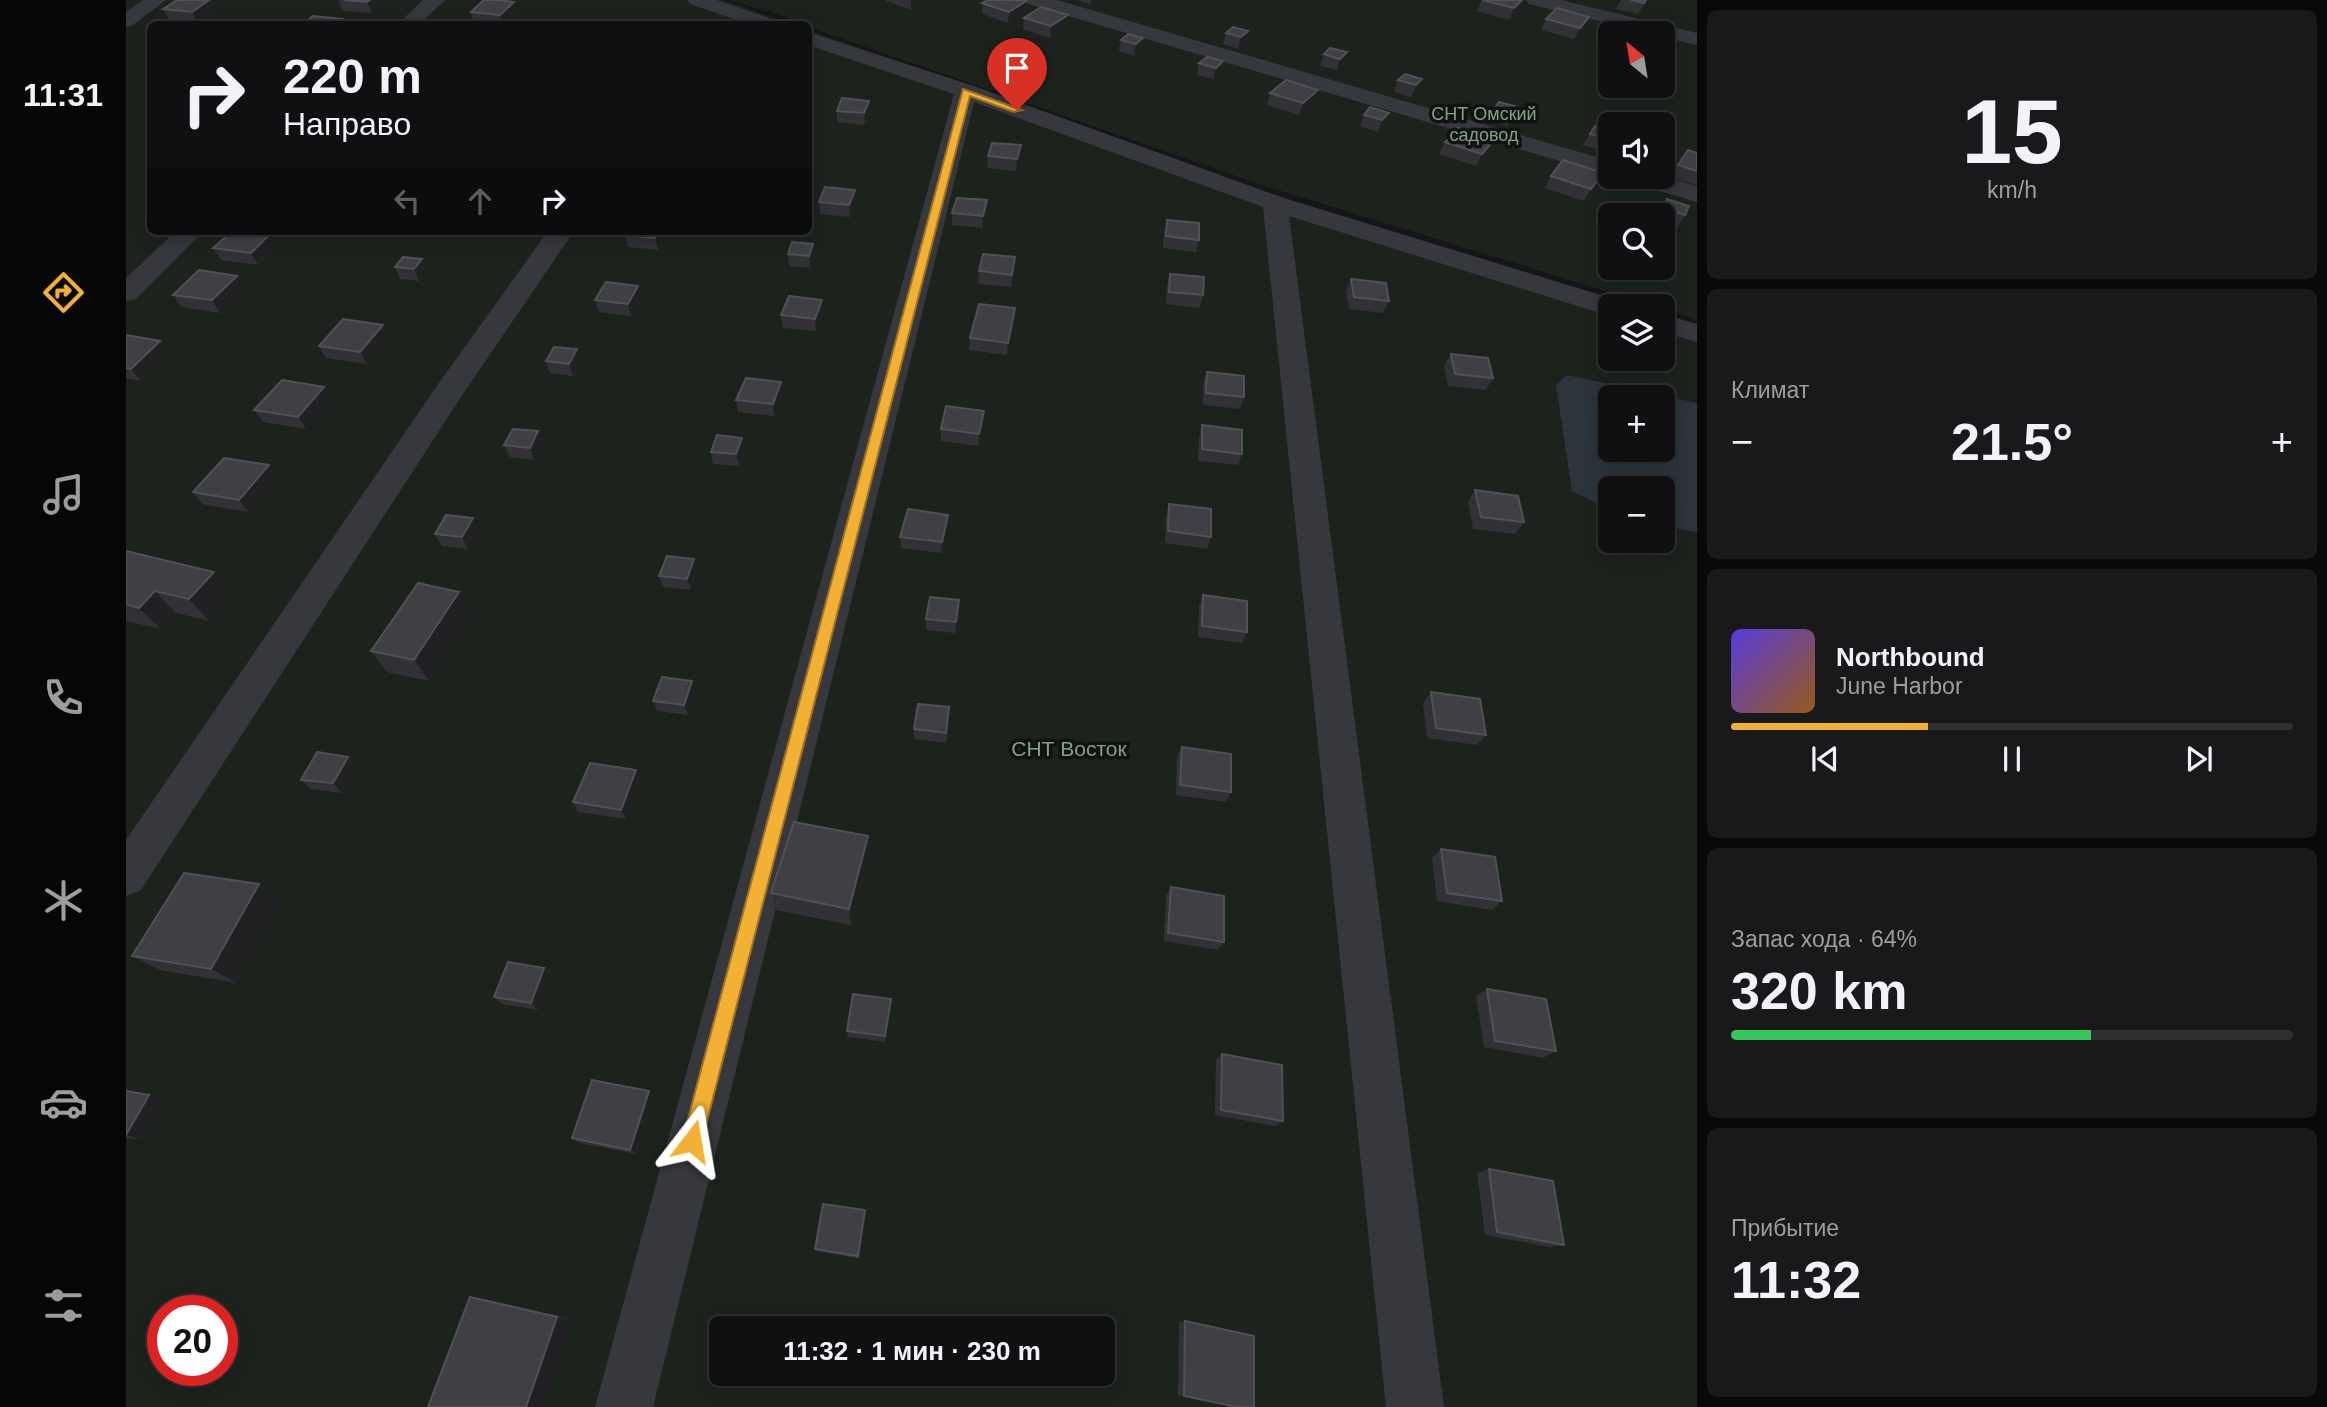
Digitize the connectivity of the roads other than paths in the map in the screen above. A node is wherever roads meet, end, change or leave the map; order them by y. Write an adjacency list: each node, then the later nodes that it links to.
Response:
1 (156, 0): 7 (lane)
2 (435, 0): 8 (lane)
3 (697, 0): 6 (lane)
4 (1035, 0): 13 (lane)
5 (1536, 0): 11 (lane)
6 (711, 16): 9 (lane)
7 (126, 21)
8 (411, 21)
9 (747, 21)
10 (812, 39): 12 (lane)
11 (1697, 39)
12 (966, 91): 16 (lane); 24 (lane)
13 (1598, 165)
14 (1675, 188): 15 (lane)
15 (1697, 194)
16 (1275, 203): 20 (lane); 25 (lane)
17 (187, 235): 19 (lane)
18 (558, 235): 23 (lane)
19 (126, 293)
20 (1598, 303)
21 (1675, 327): 22 (lane)
22 (1697, 333)
23 (126, 876)
24 (624, 1407)
25 (1415, 1407)

